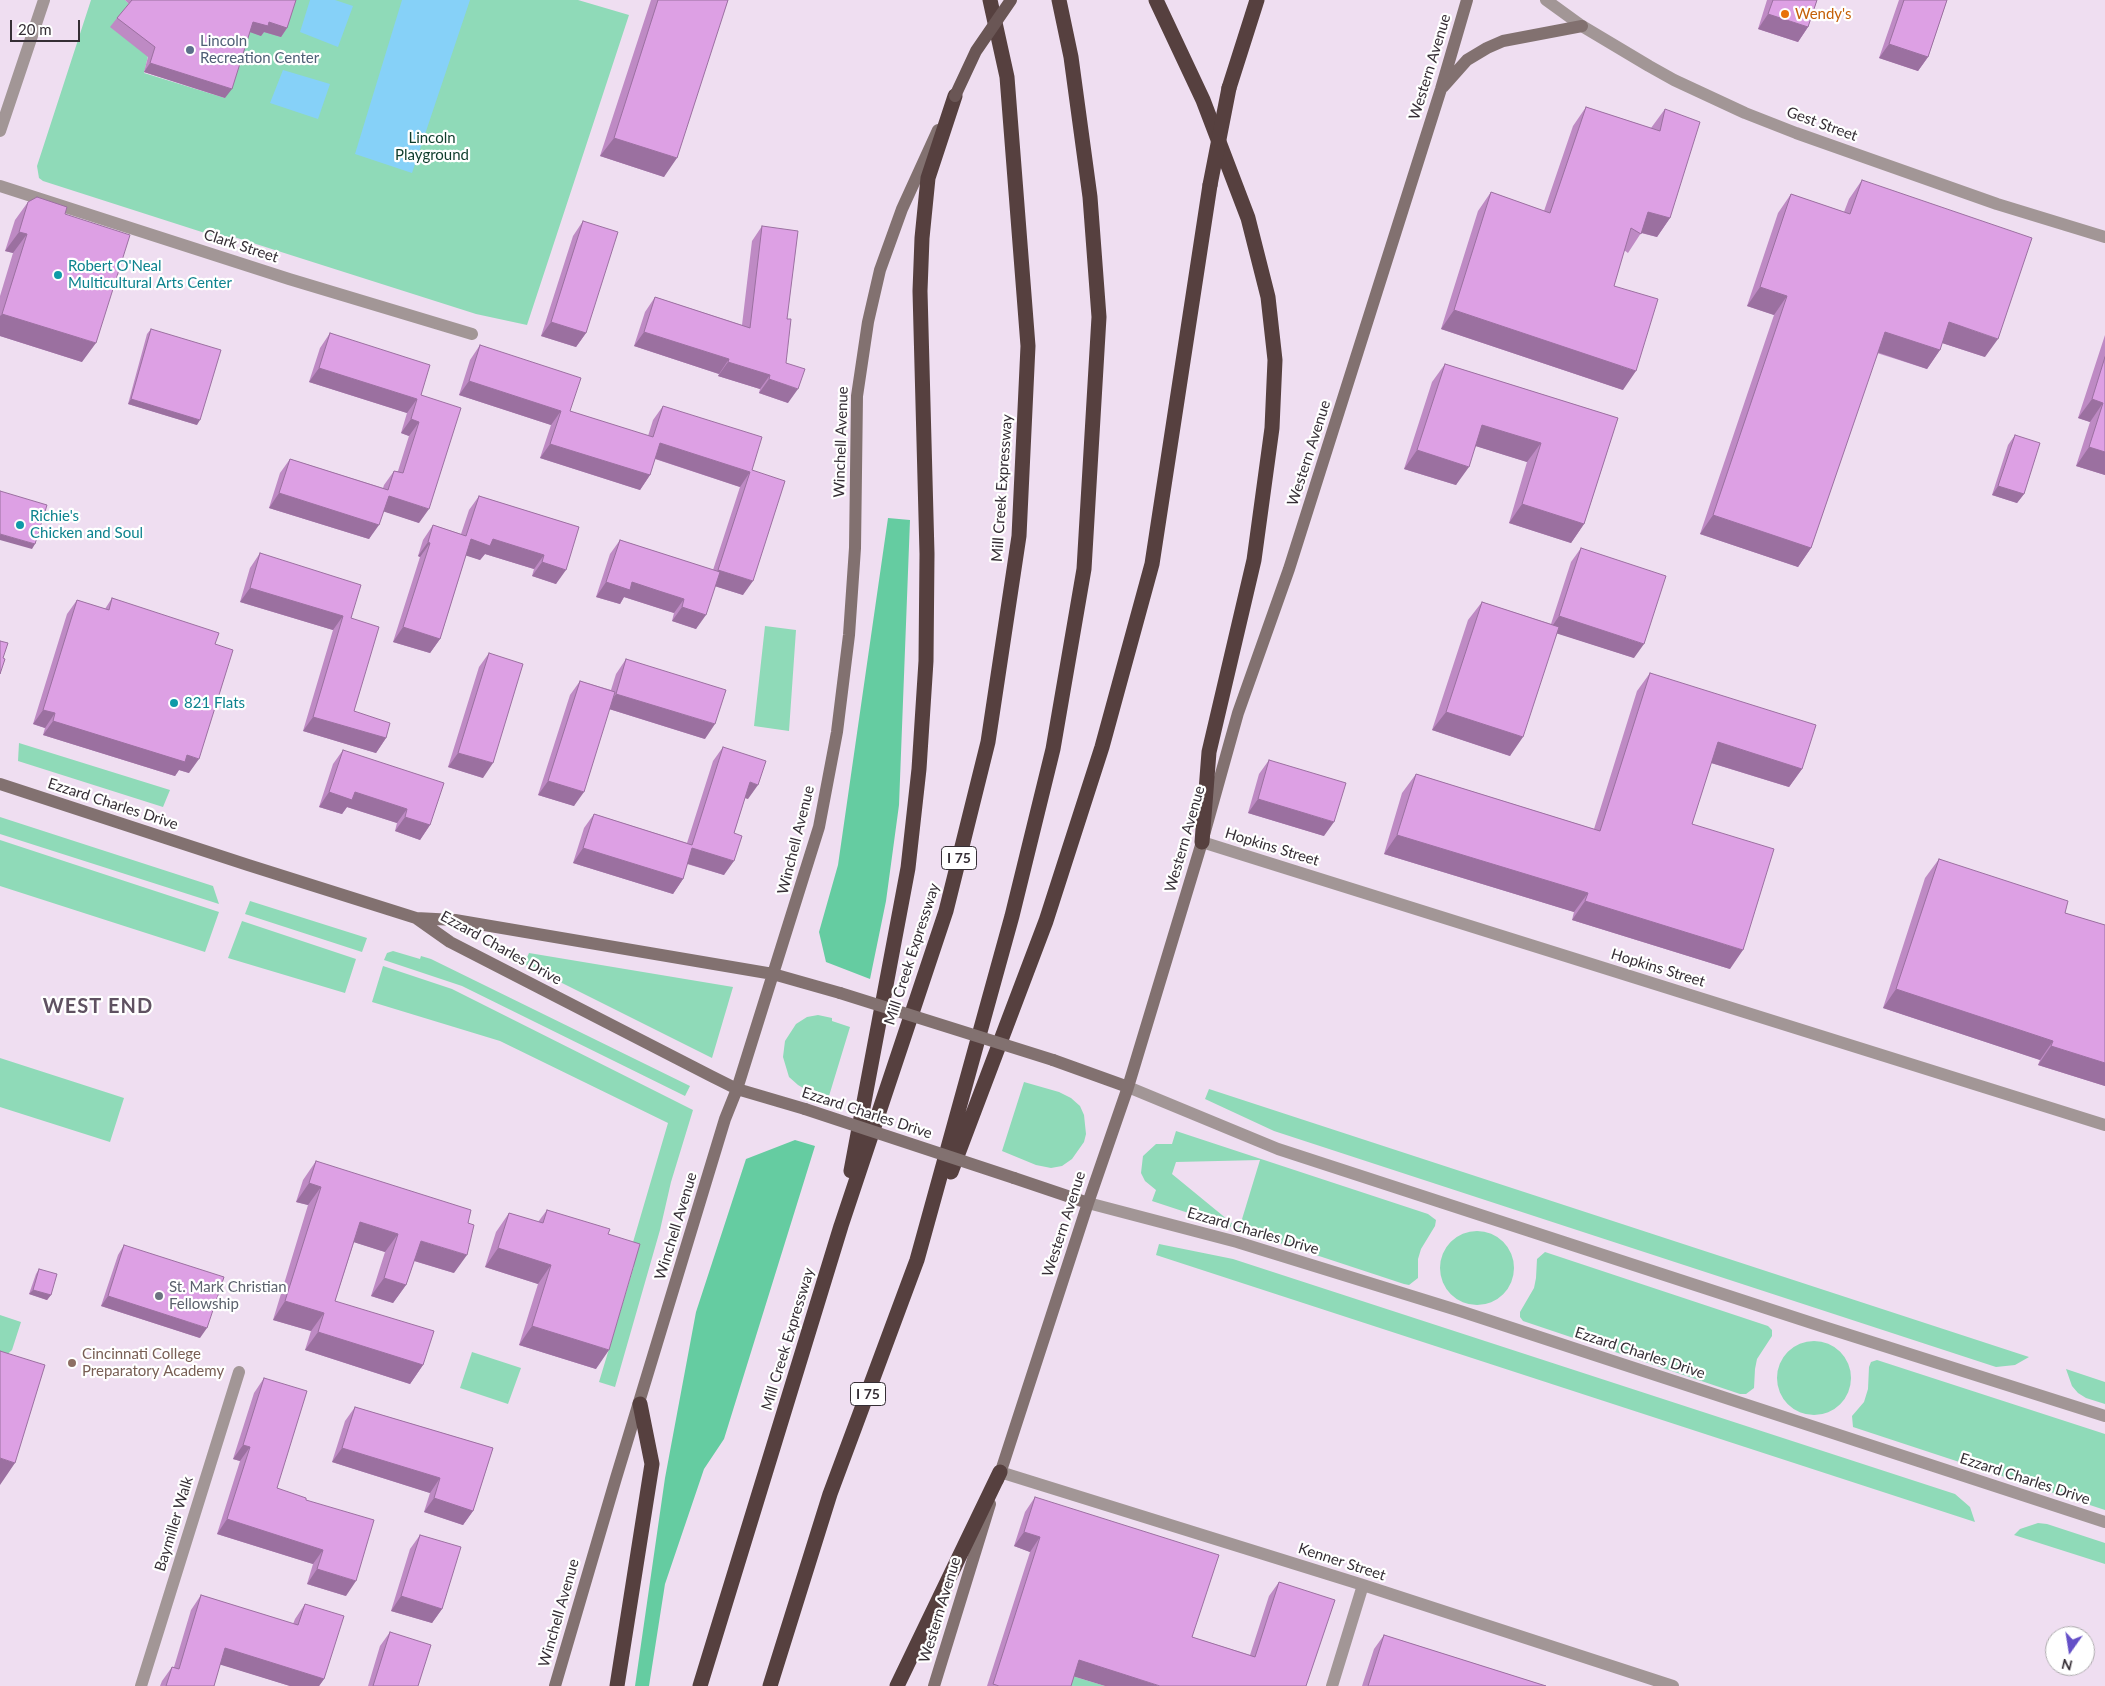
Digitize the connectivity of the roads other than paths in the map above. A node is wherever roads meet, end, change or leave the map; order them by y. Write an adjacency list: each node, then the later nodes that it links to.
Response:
1 (44, 0): 12 (street)
2 (990, 0): 24 (highway, Mill Creek Expressway / I 75)
3 (1011, 0): 11 (main road, Winchell Avenue, bridge)
4 (1059, 0): 25 (highway, I 75)
5 (1156, 0): 17 (highway)
6 (1257, 0): 25 (highway, bridge)
7 (1467, 0): 10 (main road, Western Avenue)
8 (1546, 0): 9 (street, Gest Street)
9 (1582, 26): 10 (main road); 14 (street, Gest Street)
10 (1441, 89): 17 (main road, Western Avenue)
11 (955, 96): 19 (main road, Winchell Avenue); 24 (highway)
12 (0, 131)
13 (0, 186): 15 (street, Clark Street)
14 (2105, 238)
15 (472, 334)
16 (0, 784): 18 (main road, Ezzard Charles Drive)
17 (1202, 842): 20 (main road, Western Avenue); 22 (street, Hopkins Street)
18 (416, 918): 19 (main road, Ezzard Charles Drive); 21 (main road, Ezzard Charles Drive)
19 (773, 974): 20 (main road, Ezzard Charles Drive, bridge); 21 (main road, Winchell Avenue)
20 (1128, 1087): 23 (main road, Western Avenue); 28 (street, Ezzard Charles Drive)
21 (738, 1089): 23 (main road, Ezzard Charles Drive, bridge); 27 (main road, Winchell Avenue)
22 (2105, 1125)
23 (1088, 1203): 29 (main road, Western Avenue); 30 (street, Ezzard Charles Drive)
24 (841, 1226): 35 (highway, Mill Creek Expressway / I 75)
25 (918, 1260): 36 (highway, I 75)
26 (239, 1372): 32 (street, Baymiller Walk)
27 (640, 1404): 33 (main road, Winchell Avenue); 34 (highway)
28 (2105, 1416)
29 (1000, 1472): 31 (street, Kenner Street); 37 (highway); 38 (main road, Western Avenue)
30 (2105, 1522)
31 (1363, 1586): 39 (street); 40 (street, Kenner Street)
32 (141, 1686)
33 (555, 1686)
34 (617, 1686)
35 (700, 1686)
36 (770, 1686)
37 (897, 1686)
38 (934, 1686)
39 (1332, 1686)
40 (1673, 1686)

